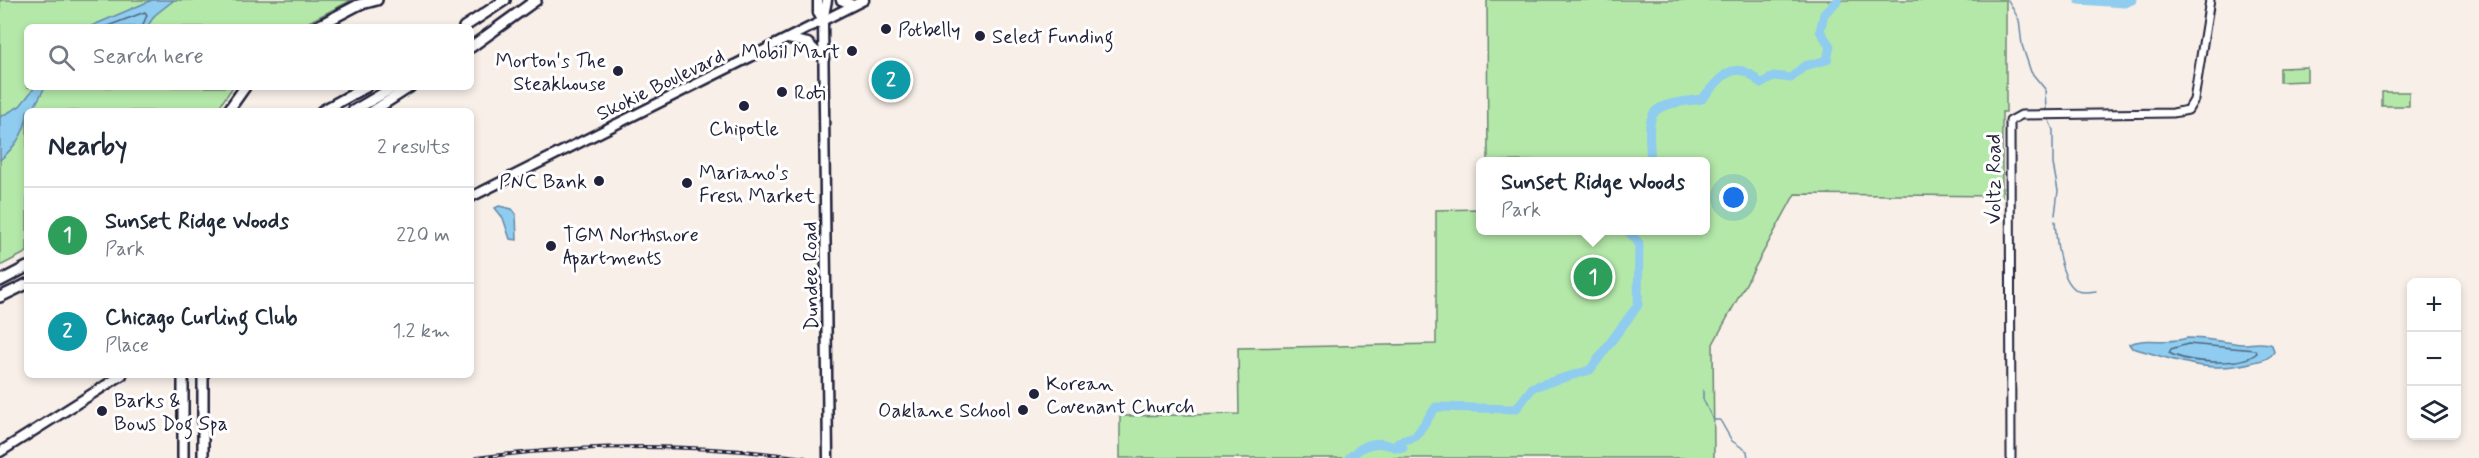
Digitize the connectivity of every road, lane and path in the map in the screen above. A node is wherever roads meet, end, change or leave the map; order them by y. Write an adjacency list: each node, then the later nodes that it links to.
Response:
1 (377, 0): 11 (highway)
2 (505, 0): 12 (highway)
3 (535, 0): 13 (highway); 15 (highway)
4 (818, 0): 10 (main road, Dundee Road)
5 (827, 0): 10 (main road, Dundee Road)
6 (841, 0): 9 (main road)
7 (864, 0): 9 (main road, Skokie Boulevard)
8 (2210, 0): 39 (street, Voltz Road)
9 (853, 5): 10 (main road, Skokie Boulevard)
10 (823, 21): 14 (main road, Skokie Boulevard); 16 (main road, Dundee Road)
11 (322, 24)
12 (469, 24)
13 (474, 39)
14 (787, 39): 16 (main road); 25 (main road, Skokie Boulevard)
15 (474, 45)
16 (824, 59): 38 (main road, Dundee Road)
17 (243, 90): 21 (highway)
18 (360, 90): 22 (highway)
19 (389, 90): 23 (highway)
20 (405, 90): 24 (highway)
21 (230, 108)
22 (328, 108)
23 (358, 108)
24 (378, 108)
25 (474, 196)
26 (24, 269): 27 (highway)
27 (0, 281)
28 (24, 285): 29 (highway)
29 (0, 297)
30 (117, 378): 33 (main road)
31 (183, 378): 37 (highway)
32 (203, 378): 35 (highway)
33 (18, 442): 34 (main road); 36 (main road)
34 (0, 452)
35 (203, 455)
36 (1, 458)
37 (183, 458)
38 (828, 458)
39 (2011, 458)

